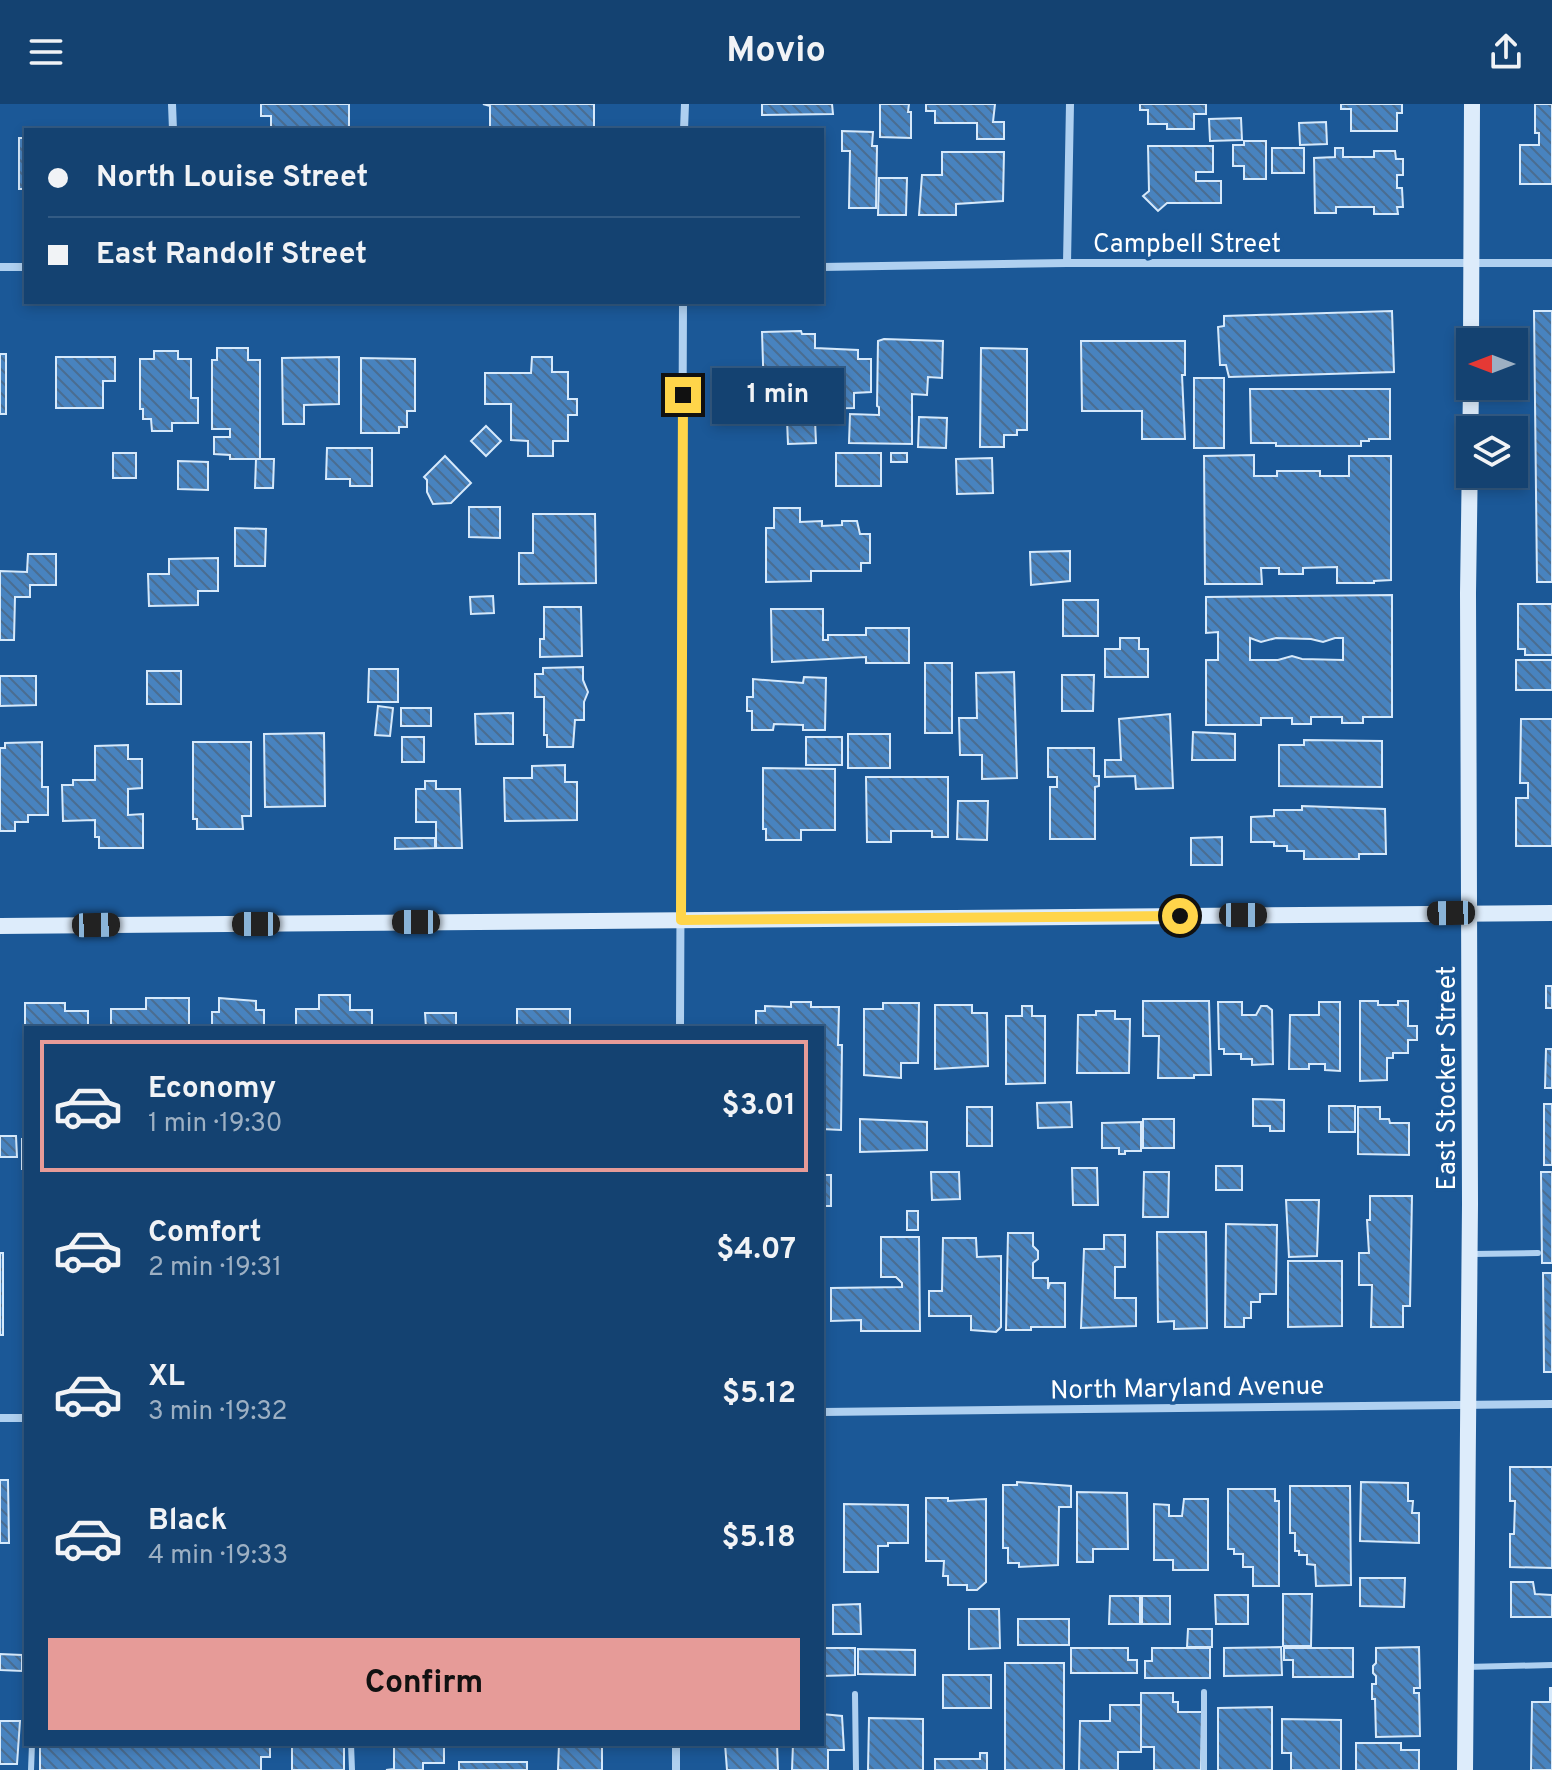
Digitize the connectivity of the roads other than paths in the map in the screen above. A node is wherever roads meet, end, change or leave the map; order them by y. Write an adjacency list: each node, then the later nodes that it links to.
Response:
1 (172, 104): 5 (street)
2 (685, 104): 6 (street)
3 (1070, 104): 7 (street)
4 (1472, 104): 8 (street)
5 (173, 128)
6 (684, 128)
7 (1067, 263): 8 (street, Campbell Street); 12 (street, Campbell Street)
8 (1472, 263): 9 (street, Campbell Street); 14 (street)
9 (1552, 263)
10 (0, 267): 11 (street)
11 (24, 267)
12 (824, 267)
13 (683, 304): 18 (street)
14 (1471, 328)
15 (1471, 400): 16 (street, East Stocker Street)
16 (1470, 913): 17 (street); 18 (street); 22 (street, East Stocker Street)
17 (1552, 913)
18 (681, 920): 19 (street); 20 (street)
19 (0, 926)
20 (680, 1026)
21 (1538, 1253): 22 (lane)
22 (1469, 1254): 23 (street, East Stocker Street)
23 (1467, 1404): 24 (street, North Maryland Avenue); 25 (street, North Maryland Avenue); 29 (street, East Stocker Street)
24 (1552, 1404)
25 (824, 1412)
26 (0, 1418): 27 (street)
27 (24, 1418)
28 (1552, 1665): 29 (lane)
29 (1466, 1667): 40 (street, East Stocker Street)
30 (1204, 1692): 39 (lane)
31 (855, 1694): 38 (lane)
32 (32, 1746): 35 (lane)
33 (351, 1746): 36 (lane)
34 (676, 1746): 37 (street)
35 (31, 1770)
36 (352, 1770)
37 (676, 1770)
38 (856, 1770)
39 (1204, 1770)
40 (1465, 1770)

